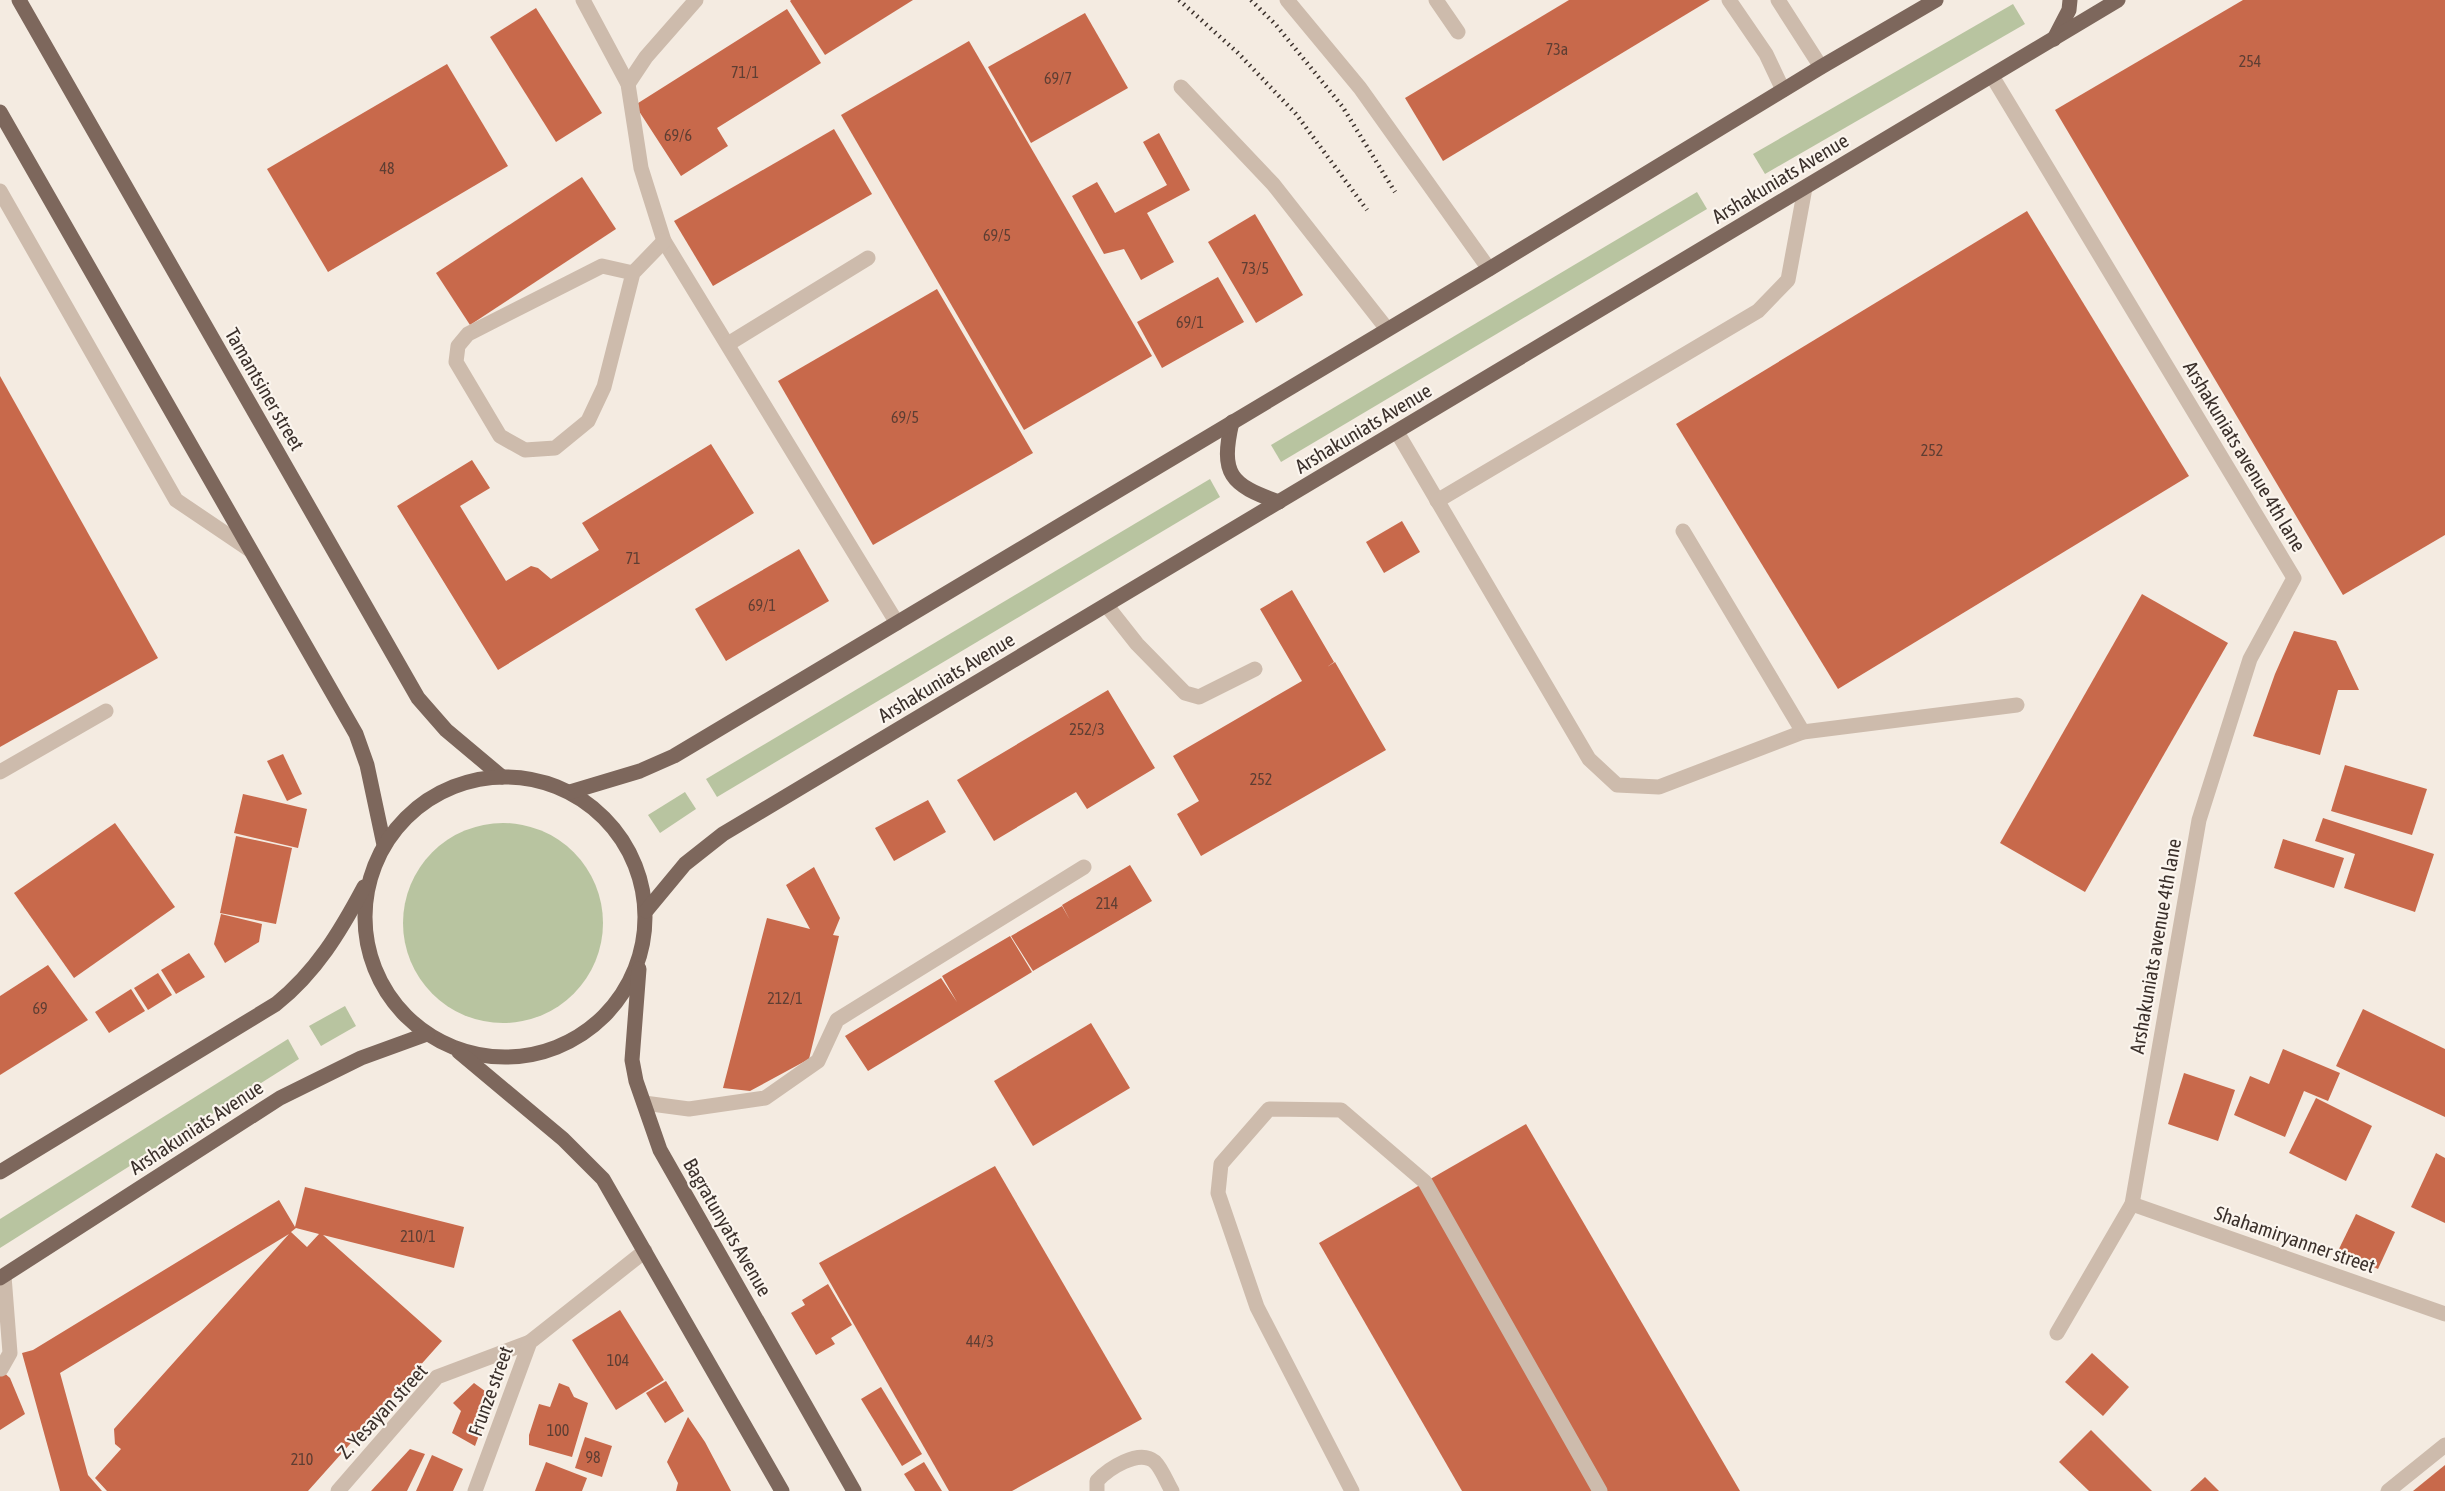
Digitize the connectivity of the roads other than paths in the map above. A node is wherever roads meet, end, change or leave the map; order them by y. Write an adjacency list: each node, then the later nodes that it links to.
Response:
1 (19, 0): 40 (main road, Tamantsiner street)
2 (583, 0): 15 (street)
3 (696, 0): 15 (street)
4 (1287, 0): 23 (street)
5 (1436, 0): 11 (street)
6 (1729, 0): 17 (street)
7 (1778, 0): 13 (street)
8 (1936, 0): 13 (main road)
9 (2070, 0): 12 (main road)
10 (2118, 0): 12 (main road, Arshakuniats Avenue)
11 (1458, 32)
12 (2054, 39): 14 (main road, Arshakuniats Avenue)
13 (1821, 67): 17 (main road)
14 (1992, 76): 19 (main road, Arshakuniats Avenue); 51 (street, Arshakuniats avenue 4th lane)
15 (628, 84): 21 (street)
16 (1181, 87): 25 (street)
17 (1783, 90): 23 (main road)
18 (0, 112): 32 (main road)
19 (1805, 188): 28 (main road, Arshakuniats Avenue); 29 (street)
20 (0, 191): 32 (street)
21 (664, 241): 24 (street); 26 (street)
22 (868, 258): 26 (street)
23 (1489, 269): 25 (main road)
24 (633, 273): 24 (street)
25 (1387, 329): 27 (main road)
26 (728, 344): 34 (street)
27 (1232, 422): 30 (main road); 34 (main road)
28 (1397, 432): 29 (street); 30 (main road, Arshakuniats Avenue)
29 (1437, 501): 38 (street)
30 (1279, 502): 33 (main road, Arshakuniats Avenue)
31 (1683, 531): 38 (street)
32 (250, 550): 42 (main road)
33 (1107, 606): 35 (street); 45 (main road, Arshakuniats Avenue)
34 (897, 623): 41 (main road)
35 (1255, 669)
36 (2017, 705): 38 (street)
37 (106, 711): 39 (street)
38 (1803, 732)
39 (0, 772)
40 (502, 777): 41 (main road); 42 (main road)
41 (570, 792): 45 (main road)
42 (384, 844): 44 (main road)
43 (1083, 867): 49 (street)
44 (370, 877): 47 (main road); 50 (main road)
45 (646, 911): 46 (main road)
46 (639, 963): 48 (main road); 49 (main road, Bagratunyats Avenue)
47 (427, 1034): 48 (main road); 53 (main road, Arshakuniats Avenue)
48 (457, 1050): 52 (main road)
49 (644, 1103): 62 (main road, Bagratunyats Avenue)
50 (0, 1172)
51 (2132, 1204): 54 (street, Shahamiryanner street); 55 (street)
52 (645, 1251): 56 (street, Frunze street); 61 (main road)
53 (2, 1277): 57 (street)
54 (2445, 1314)
55 (2057, 1333)
56 (531, 1342): 59 (street, Z. Yesayan street); 60 (street, Frunze street)
57 (1, 1370)
58 (2445, 1445): 67 (street)
59 (338, 1491)
60 (475, 1491)
61 (782, 1491)
62 (854, 1491)
63 (1097, 1491): 64 (street)
64 (1172, 1491)
65 (1352, 1491): 66 (street)
66 (1600, 1491)
67 (2388, 1491)

